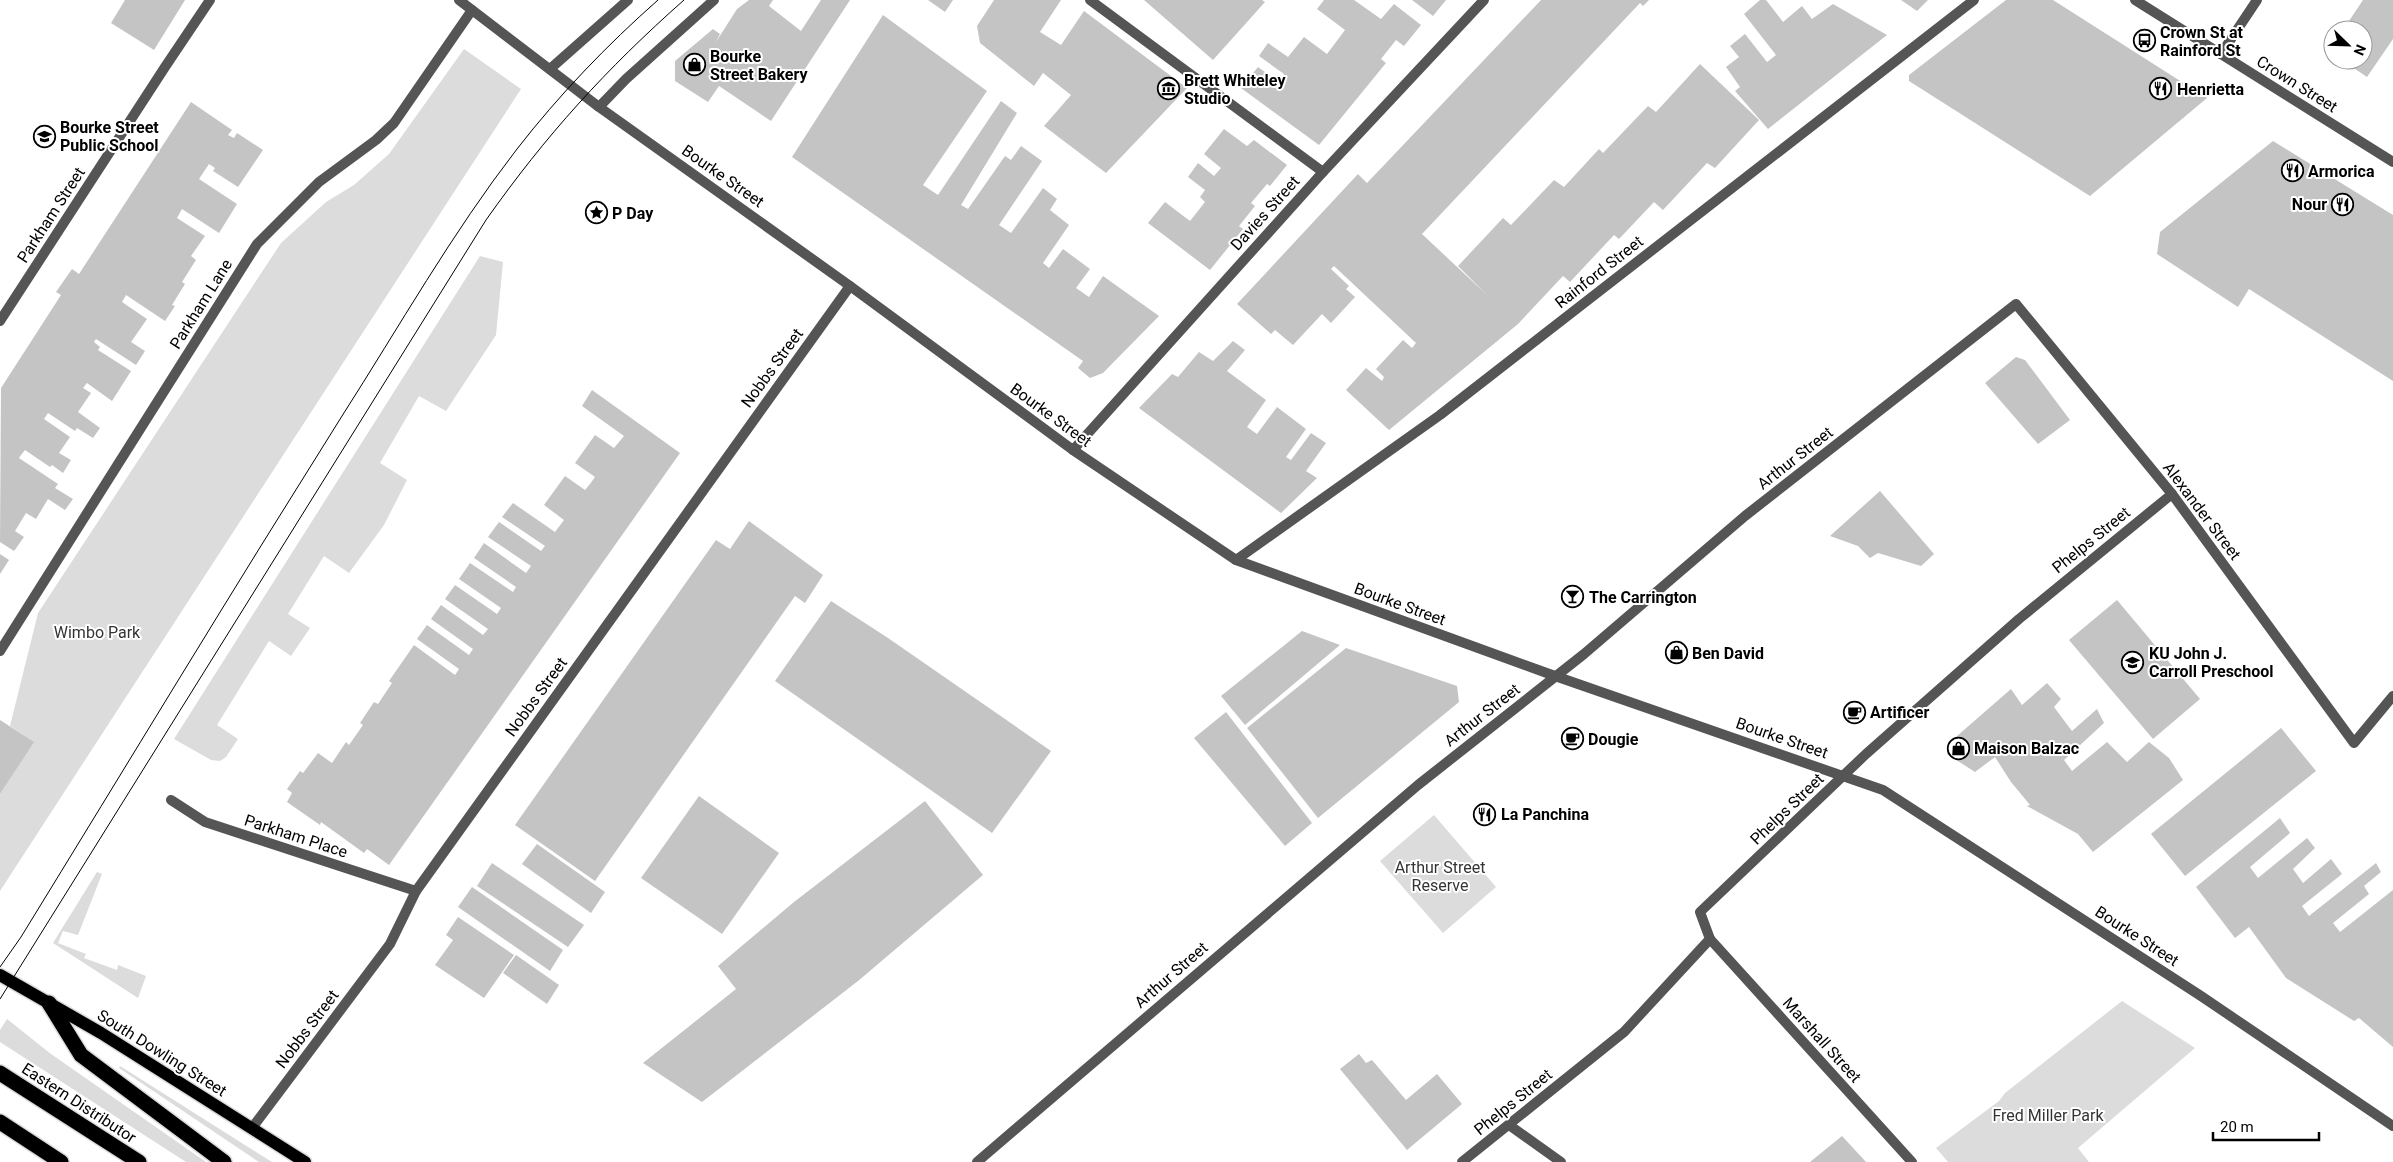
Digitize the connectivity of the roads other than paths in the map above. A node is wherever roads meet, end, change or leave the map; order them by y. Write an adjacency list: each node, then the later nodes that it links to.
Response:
1 (210, 0): 18 (street, Parkham Street)
2 (459, 0): 10 (street, Bourke Street)
3 (628, 0): 12 (street)
4 (714, 0): 13 (street)
5 (1090, 0): 15 (street)
6 (1484, 0): 15 (street, Davies Street)
7 (1974, 0): 21 (street, Rainford Street)
8 (2135, 0): 11 (street, Crown Street)
9 (2257, 0): 11 (street)
10 (472, 10): 12 (street, Bourke Street); 22 (street, Parkham Lane)
11 (2221, 54): 14 (street, Crown Street)
12 (550, 69): 13 (street, Bourke Street)
13 (599, 107): 16 (street, Bourke Street)
14 (2393, 162)
15 (1323, 172): 19 (street, Davies Street)
16 (850, 286): 19 (street, Bourke Street); 27 (street, Nobbs Street)
17 (2016, 304): 20 (street, Alexander Street); 23 (street, Arthur Street)
18 (0, 321)
19 (1073, 450): 21 (street, Bourke Street)
20 (2172, 494): 24 (street, Alexander Street); 25 (street, Phelps Street)
21 (1236, 560): 23 (street, Bourke Street)
22 (0, 651)
23 (1555, 676): 25 (street, Bourke Street); 40 (street, Arthur Street)
24 (2393, 696)
25 (1844, 775): 28 (street, Phelps Street); 34 (street, Bourke Street)
26 (171, 800): 27 (street, Parkham Place)
27 (416, 890): 35 (street, Nobbs Street)
28 (1710, 938): 33 (street, Phelps Street); 43 (street, Marshall Street)
29 (0, 975): 30 (main road, South Dowling Street)
30 (49, 1003): 35 (main road, South Dowling Street); 38 (highway)
31 (0, 1073): 37 (highway, Eastern Distributor)
32 (0, 1122): 36 (highway)
33 (1509, 1125): 41 (street, Phelps Street); 42 (street)
34 (2393, 1126)
35 (252, 1128): 39 (main road, South Dowling Street)
36 (61, 1162)
37 (139, 1162)
38 (224, 1162)
39 (305, 1162)
40 (977, 1162)
41 (1462, 1162)
42 (1561, 1162)
43 (1912, 1162)

